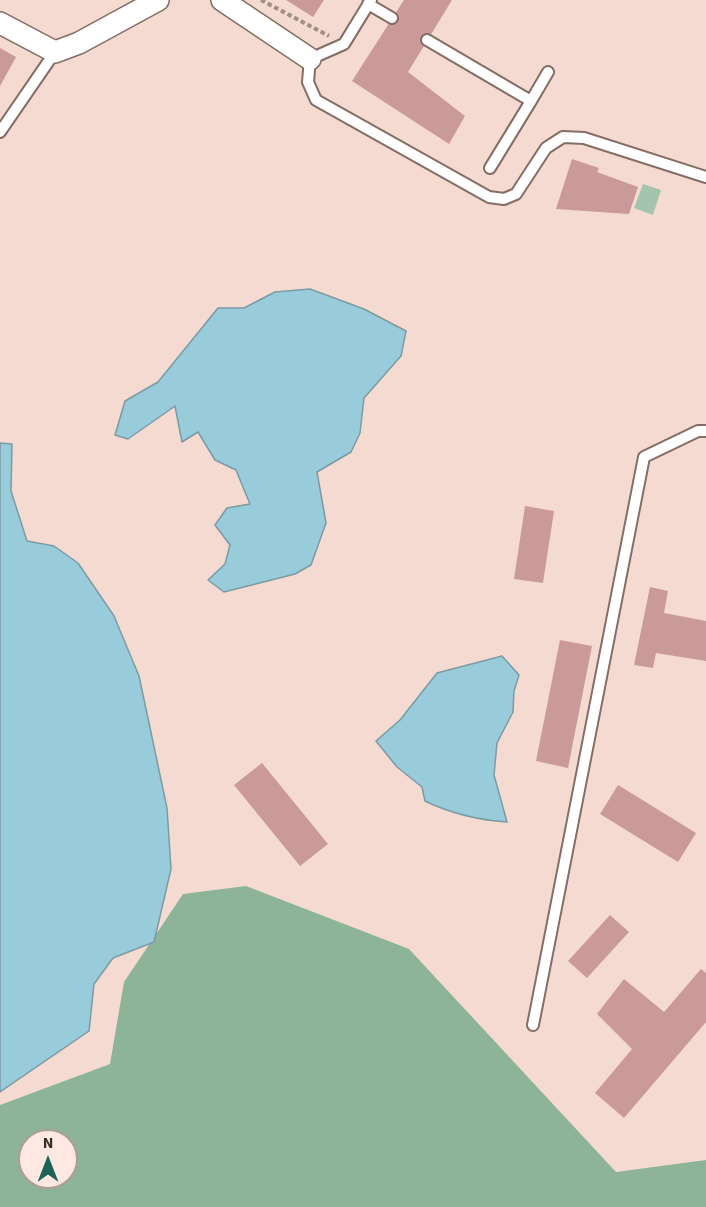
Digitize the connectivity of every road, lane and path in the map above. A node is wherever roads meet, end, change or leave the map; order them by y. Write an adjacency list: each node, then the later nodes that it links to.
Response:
1 (158, 0): 9 (street)
2 (222, 0): 10 (street)
3 (260, 0): 8 (path)
4 (370, 2): 5 (lane); 8 (lane)
5 (392, 18)
6 (0, 23): 9 (street)
7 (428, 40): 12 (lane)
8 (344, 44): 10 (lane)
9 (55, 51): 13 (lane)
10 (310, 59): 15 (lane)
11 (548, 72): 12 (lane)
12 (531, 101): 14 (lane)
13 (0, 132)
14 (490, 168)
15 (706, 177)
16 (706, 431): 17 (lane)
17 (533, 1025)

